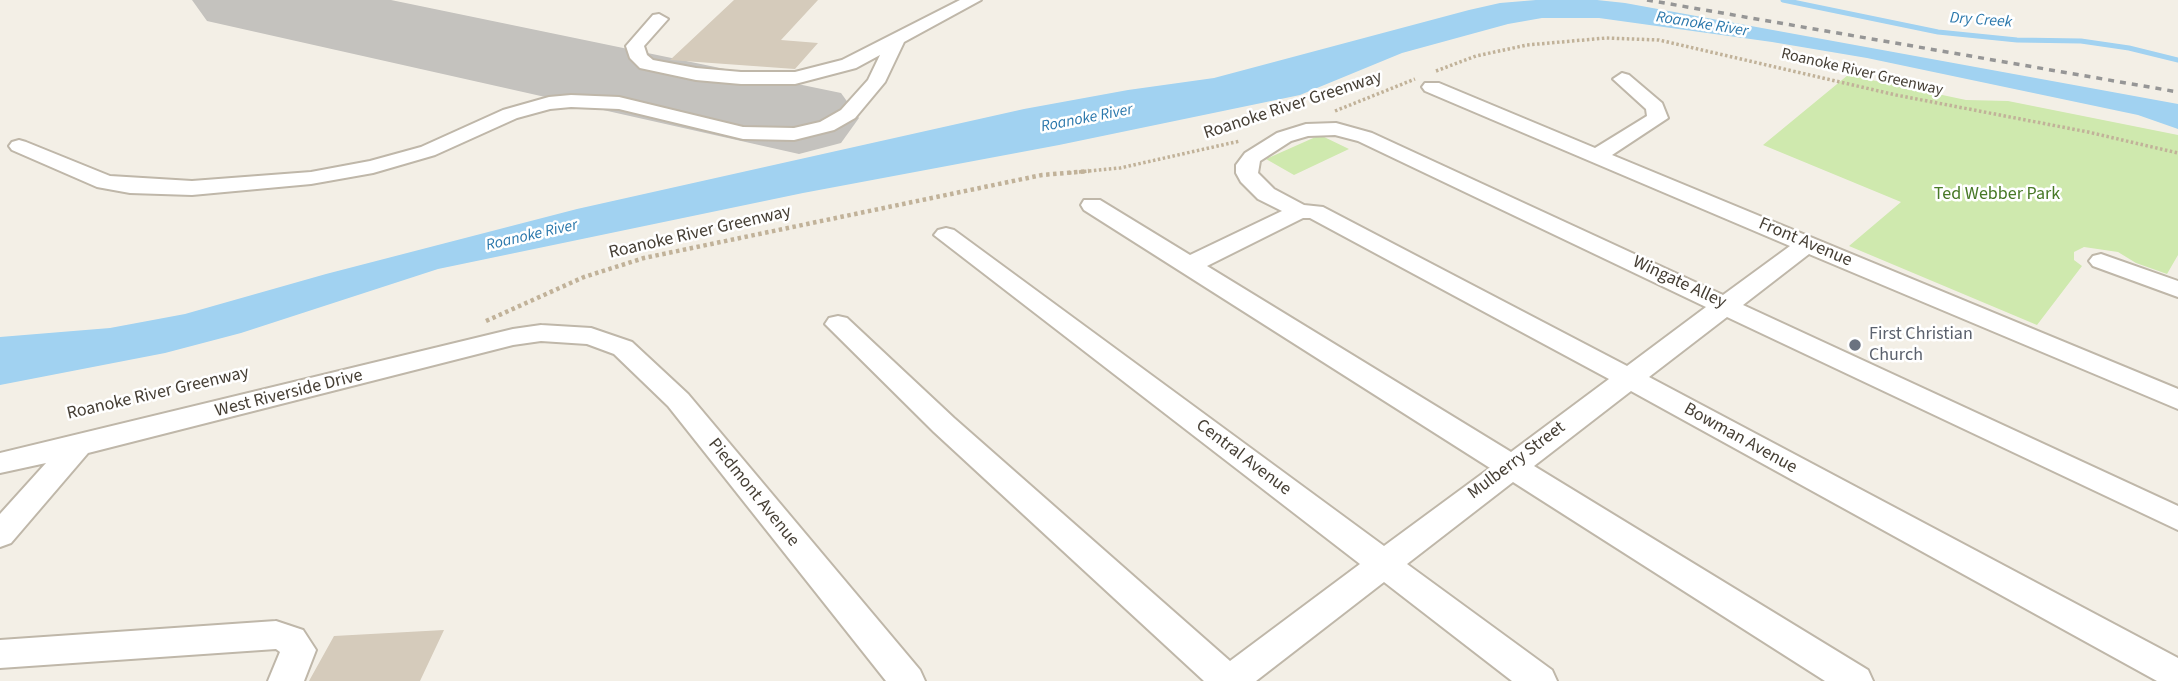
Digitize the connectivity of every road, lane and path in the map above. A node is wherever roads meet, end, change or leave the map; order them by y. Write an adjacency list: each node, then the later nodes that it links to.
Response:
1 (973, 0): 3 (street)
2 (659, 19): 3 (street)
3 (897, 39): 9 (street)
4 (1458, 62): 10 (path, Roanoke River Greenway)
5 (1622, 79): 11 (street)
6 (1423, 84): 7 (path, Roanoke River Greenway); 11 (street, Front Avenue)
7 (1329, 113)
8 (1249, 138): 20 (path, Roanoke River Greenway)
9 (19, 146)
10 (2178, 153)
11 (1596, 156): 15 (street, Front Avenue)
12 (1092, 205): 17 (street)
13 (1299, 211): 17 (street); 19 (street, Wingate Alley); 23 (street, Bowman Avenue)
14 (946, 235): 30 (street, Central Avenue)
15 (1807, 244): 19 (street, Mulberry Street); 24 (street, Front Avenue)
16 (2101, 261): 18 (street)
17 (1189, 265): 27 (street)
18 (2178, 290)
19 (1725, 305): 23 (street, Mulberry Street); 28 (street, Wingate Alley)
20 (485, 322)
21 (838, 324): 35 (street)
22 (578, 334): 25 (street, West Riverside Drive); 34 (street, Piedmont Avenue)
23 (1628, 378): 27 (street, Mulberry Street); 32 (street, Bowman Avenue)
24 (2178, 400)
25 (78, 446): 26 (street, West Riverside Drive); 29 (street)
26 (0, 463)
27 (1512, 465): 30 (street, Mulberry Street); 37 (street)
28 (2178, 519)
29 (0, 535)
30 (1383, 563): 35 (street, Mulberry Street); 36 (street, Central Avenue)
31 (0, 654): 33 (street)
32 (2178, 675)
33 (286, 681)
34 (907, 681)
35 (1228, 681)
36 (1539, 681)
37 (1855, 681)

